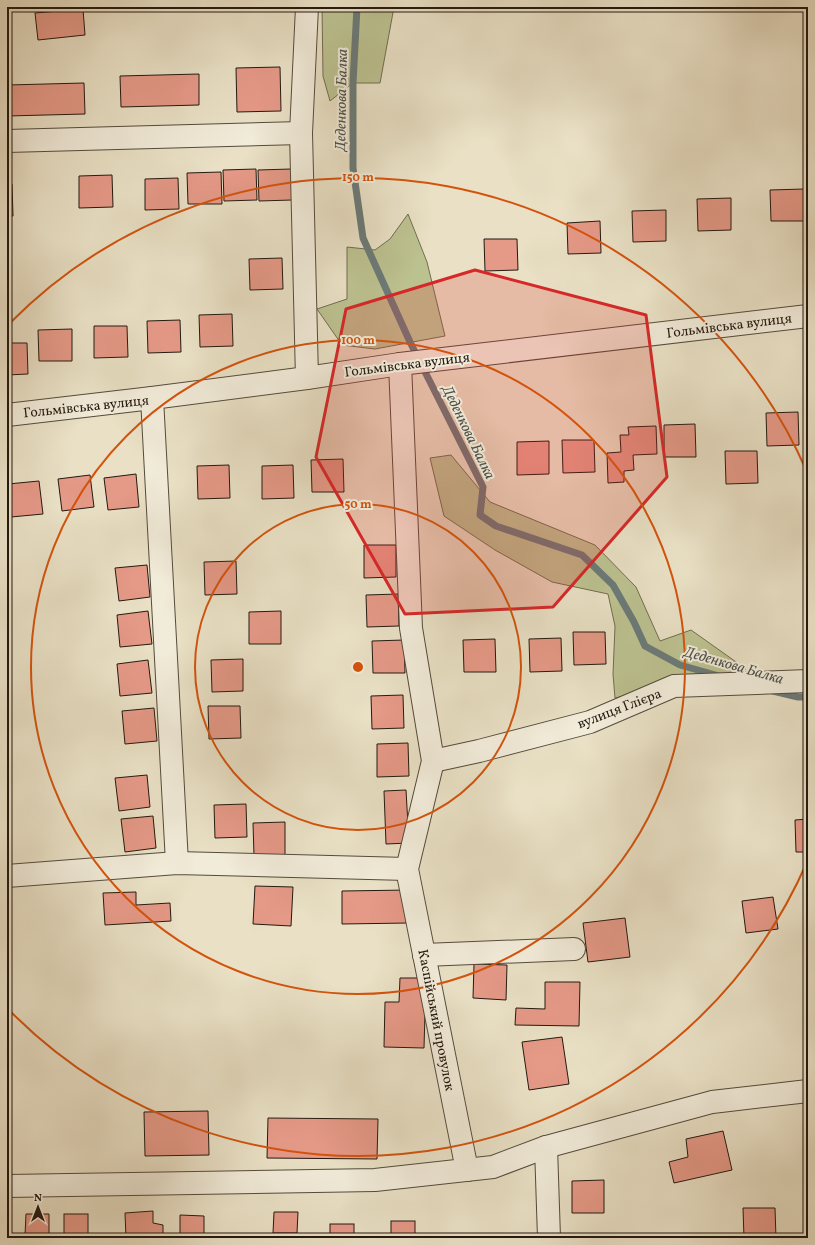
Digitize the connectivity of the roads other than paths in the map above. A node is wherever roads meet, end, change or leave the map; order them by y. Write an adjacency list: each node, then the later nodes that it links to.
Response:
1 (307, 7): 2 (street)
2 (301, 133): 3 (street); 6 (street)
3 (7, 142)
4 (808, 316): 5 (street, Гольмівська вулиця)
5 (400, 364): 6 (street, Гольмівська вулиця); 10 (street)
6 (307, 378): 7 (street, Гольмівська вулиця)
7 (152, 398): 8 (street, Гольмівська вулиця); 11 (street)
8 (7, 415)
9 (808, 681): 10 (street, вулиця Глієра)
10 (433, 761): 12 (street)
11 (177, 863): 12 (street); 13 (street)
12 (407, 869): 15 (street, Каспійський провулок)
13 (7, 876)
14 (574, 949): 15 (street)
15 (424, 955): 18 (street, Каспійський провулок)
16 (808, 1091): 17 (street)
17 (546, 1147): 18 (street); 20 (street)
18 (467, 1170): 19 (street)
19 (7, 1186)
20 (549, 1238)

